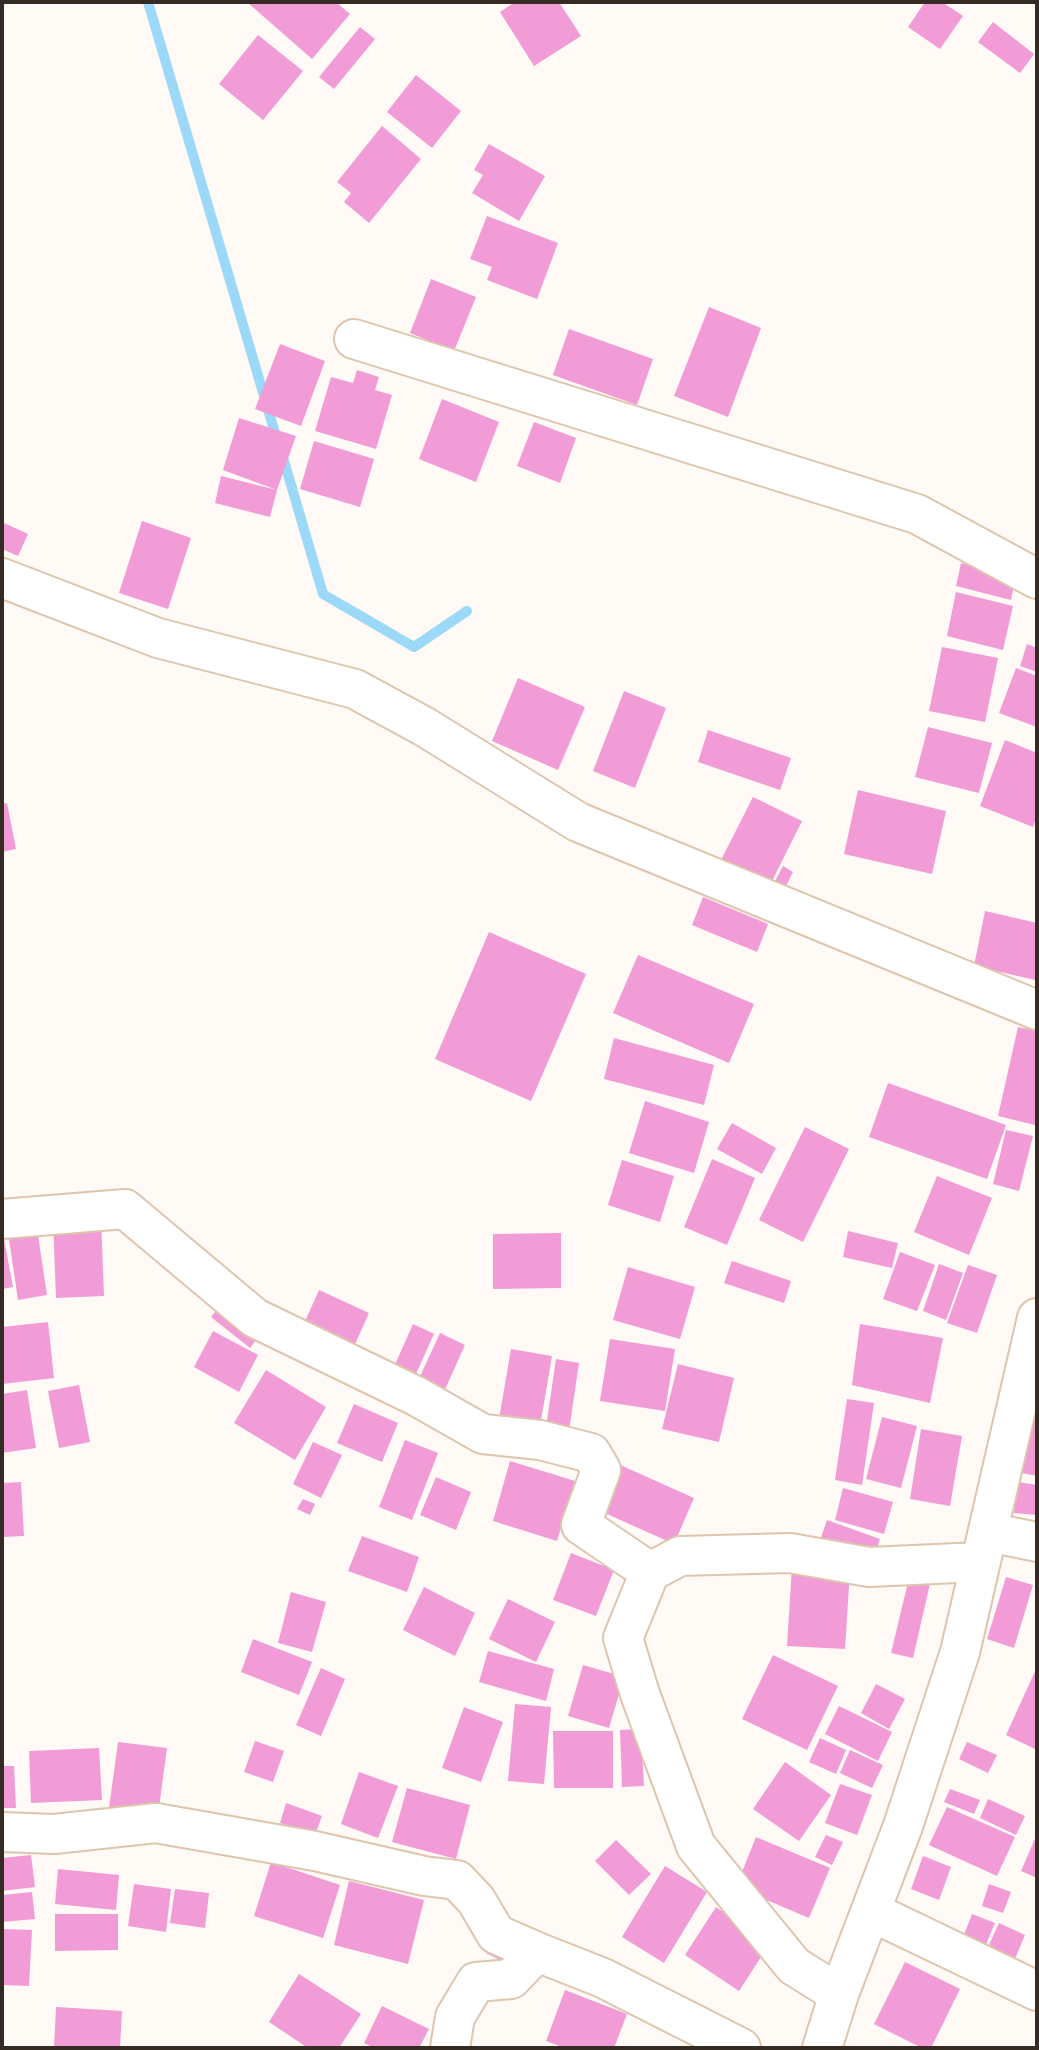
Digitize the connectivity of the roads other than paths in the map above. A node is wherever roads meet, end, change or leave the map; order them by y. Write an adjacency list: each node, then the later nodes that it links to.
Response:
1 (354, 339): 3 (street)
2 (2, 578): 4 (street)
3 (1037, 579)
4 (1037, 1010)
5 (2, 1219): 9 (street)
6 (1037, 1318): 8 (street)
7 (1037, 1542): 8 (street)
8 (984, 1547): 9 (street); 11 (street)
9 (650, 1572): 14 (street)
10 (2, 1832): 12 (street)
11 (872, 1912): 13 (street); 14 (street)
12 (537, 1952): 15 (street); 16 (street)
13 (1037, 1992)
14 (839, 1994): 17 (street)
15 (450, 2048)
16 (741, 2048)
17 (822, 2048)

